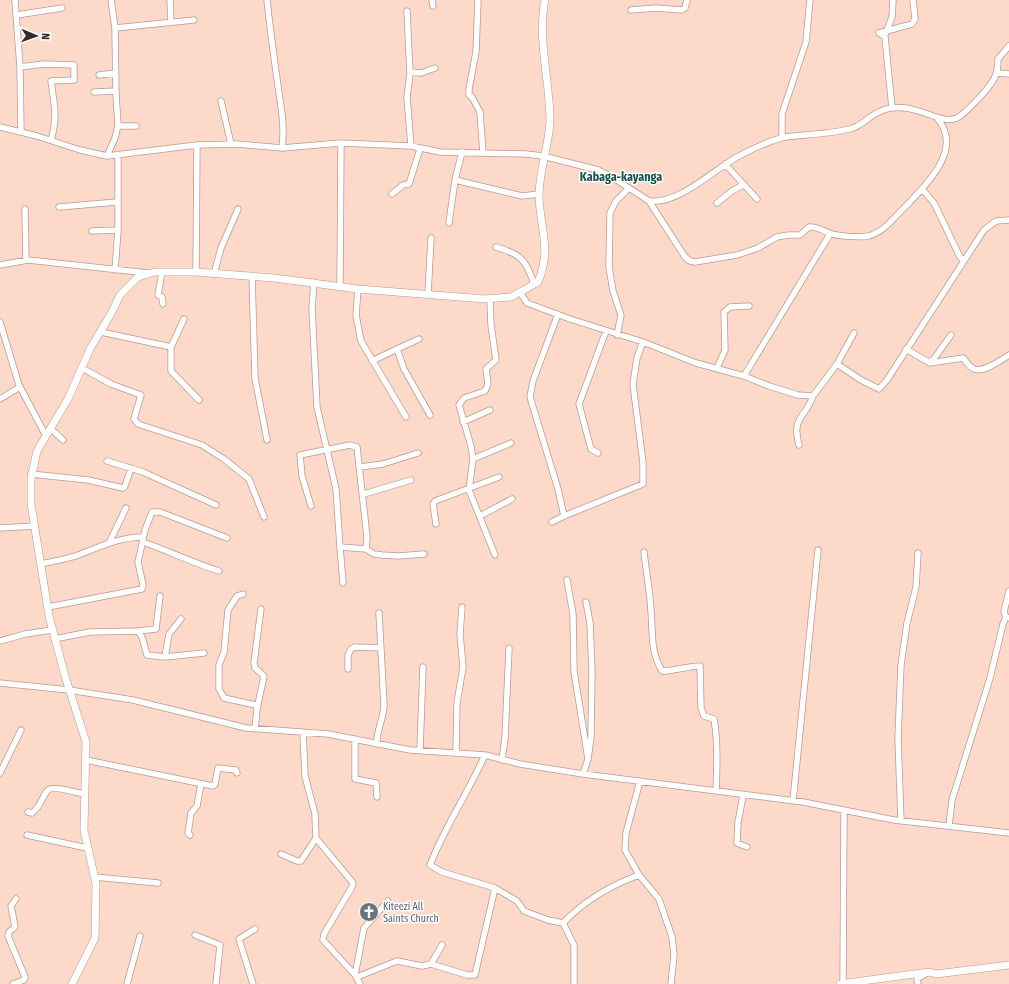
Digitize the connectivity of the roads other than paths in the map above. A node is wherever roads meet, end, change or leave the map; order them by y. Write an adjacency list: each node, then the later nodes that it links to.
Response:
1 (15, 0): 14 (street)
2 (111, 0): 17 (street)
3 (170, 0): 16 (street)
4 (267, 0): 42 (street)
5 (478, 0): 45 (street)
6 (545, 0): 48 (street)
7 (687, 0): 12 (street)
8 (810, 0): 36 (street)
9 (893, 0): 18 (street)
10 (913, 0): 18 (street)
11 (62, 8): 14 (street)
12 (631, 10)
13 (408, 11): 22 (street)
14 (16, 15): 20 (street)
15 (194, 20): 16 (street)
16 (171, 22): 17 (street)
17 (115, 28): 23 (street)
18 (886, 33): 30 (street)
19 (1009, 46): 24 (street)
20 (20, 67): 35 (street); 37 (street)
21 (434, 68): 22 (street)
22 (410, 72): 41 (street)
23 (115, 73): 26 (street); 27 (street)
24 (998, 73): 25 (street); 31 (street)
25 (1009, 74)
26 (99, 75)
27 (116, 90): 28 (street); 32 (street)
28 (94, 92)
29 (222, 101): 39 (street)
30 (892, 108): 31 (street); 36 (street)
31 (937, 118): 53 (street)
32 (118, 126): 33 (street); 47 (street)
33 (136, 126)
34 (0, 127): 35 (street)
35 (21, 132): 37 (street)
36 (782, 138): 49 (street)
37 (51, 140): 47 (street)
38 (341, 143): 41 (street); 42 (street); 81 (street)
39 (231, 144): 40 (street); 42 (street)
40 (197, 145): 46 (street); 75 (street)
41 (411, 146): 43 (street)
42 (282, 148)
43 (420, 149): 44 (street); 54 (street)
44 (462, 152): 45 (street); 50 (street)
45 (483, 153): 48 (street)
46 (118, 155): 47 (street); 58 (street)
47 (107, 156)
48 (543, 156): 52 (street); 55 (street)
49 (725, 164): 51 (street); 57 (street)
50 (455, 180): 55 (street); 64 (street)
51 (743, 186): 56 (street); 59 (street)
52 (629, 188): 57 (street); 94 (street)
53 (922, 189): 67 (street); 71 (street)
54 (392, 194)
55 (539, 194): 80 (street)
56 (757, 199)
57 (649, 201): 67 (street)
58 (117, 202): 60 (street); 65 (street)
59 (718, 204)
60 (59, 207)
61 (25, 209): 70 (street)
62 (238, 209): 77 (street)
63 (1009, 220): 71 (street)
64 (449, 223)
65 (118, 230): 66 (street); 73 (street)
66 (92, 231)
67 (830, 234): 107 (street)
68 (431, 238): 84 (street)
69 (496, 247): 80 (street)
70 (26, 260): 72 (street); 73 (street)
71 (964, 260): 100 (street)
72 (0, 265)
73 (115, 270): 76 (street)
74 (162, 272): 75 (street); 76 (street); 86 (street)
75 (196, 272): 77 (street)
76 (148, 273): 92 (street)
77 (214, 274): 78 (street)
78 (252, 276): 79 (street); 119 (street)
79 (314, 282): 81 (street); 122 (street)
80 (534, 284): 83 (street)
81 (340, 286): 82 (street)
82 (358, 289): 84 (street); 102 (street)
83 (520, 292): 85 (street); 88 (street)
84 (428, 294): 85 (street)
85 (490, 299): 115 (street)
86 (163, 304)
87 (749, 306): 106 (street)
88 (558, 314): 91 (street); 139 (street)
89 (184, 319): 98 (street)
90 (0, 322): 108 (street)
91 (606, 331): 94 (street); 123 (street)
92 (101, 332): 98 (street); 105 (street)
93 (854, 333): 104 (street)
94 (617, 335): 97 (street)
95 (951, 335): 103 (street)
96 (420, 339): 99 (street)
97 (643, 342): 106 (street); 139 (street)
98 (171, 347): 111 (street)
99 (397, 349): 102 (street); 113 (street)
100 (906, 349): 103 (street); 104 (street)
101 (1009, 355): 103 (street)
102 (372, 361): 114 (street)
103 (928, 362)
104 (837, 364): 109 (street)
105 (82, 368): 116 (street); 140 (street)
106 (717, 368): 107 (street)
107 (744, 376): 109 (street)
108 (20, 387): 110 (street); 117 (street)
109 (813, 396): 121 (street)
110 (0, 399)
111 (199, 400)
112 (490, 410): 115 (street)
113 (430, 415)
114 (406, 417)
115 (463, 422): 125 (street)
116 (50, 428): 117 (street); 118 (street)
117 (46, 436): 129 (street)
118 (63, 440)
119 (267, 440)
120 (511, 443): 125 (street)
121 (799, 445)
122 (328, 450): 127 (street); 136 (street); 148 (street)
123 (598, 452)
124 (418, 453): 127 (street)
125 (473, 459): 132 (street)
126 (107, 461): 128 (street)
127 (360, 467): 133 (street)
128 (131, 468): 129 (street); 135 (street)
129 (31, 474): 143 (street)
130 (499, 478): 132 (street)
131 (411, 480): 133 (street)
132 (469, 490): 138 (street); 142 (street)
133 (364, 494): 149 (street)
134 (512, 499): 138 (street)
135 (216, 505)
136 (311, 506)
137 (126, 508): 147 (street)
138 (480, 516): 154 (street)
139 (564, 516): 141 (street)
140 (264, 517)
141 (552, 522)
142 (436, 524)
143 (35, 526): 144 (street); 155 (street)
144 (0, 528)
145 (227, 538): 146 (street)
146 (143, 539): 147 (street); 156 (street); 163 (street)
147 (109, 543): 155 (street)
148 (340, 547): 149 (street); 158 (street)
149 (366, 549): 153 (street)
150 (818, 550): 202 (street)
151 (644, 552): 198 (street)
152 (918, 553): 205 (street)
153 (424, 554)
154 (495, 555)
155 (41, 564): 163 (street)
156 (219, 572)
157 (567, 580): 190 (street)
158 (343, 583)
159 (1009, 591): 167 (street)
160 (243, 594): 181 (street)
161 (160, 596): 170 (street)
162 (586, 602): 190 (street)
163 (48, 607): 169 (street)
164 (462, 607): 188 (street)
165 (261, 609): 181 (street)
166 (379, 613): 173 (street)
167 (1008, 618): 206 (street)
168 (181, 619): 176 (street)
169 (52, 630): 171 (street); 172 (street)
170 (138, 631): 171 (street); 176 (street)
171 (54, 639): 180 (street)
172 (0, 641)
173 (381, 648): 178 (street); 186 (street)
174 (509, 648): 192 (street)
175 (204, 653): 176 (street)
176 (166, 656)
177 (423, 667): 187 (street)
178 (348, 669)
179 (0, 683): 180 (street)
180 (69, 690): 182 (street); 191 (street)
181 (257, 710): 182 (street)
182 (255, 729): 184 (street)
183 (21, 730): 193 (street)
184 (303, 733): 185 (street); 210 (street)
185 (355, 739): 186 (street); 200 (street)
186 (377, 744): 187 (street)
187 (420, 750): 188 (street)
188 (456, 752): 189 (street)
189 (485, 755): 192 (street); 217 (street)
190 (588, 759): 195 (street)
191 (86, 760): 197 (street); 199 (street)
192 (502, 760): 195 (street)
193 (0, 773)
194 (237, 773): 197 (street)
195 (583, 774): 196 (street)
196 (640, 781): 198 (street); 214 (street)
197 (200, 784): 209 (street)
198 (716, 791): 201 (street)
199 (84, 794): 204 (street); 212 (street)
200 (377, 796)
201 (743, 796): 202 (street); 211 (street)
202 (793, 801): 203 (street)
203 (844, 810): 205 (street); 238 (street)
204 (28, 812)
205 (901, 821): 206 (street)
206 (949, 826): 207 (street)
207 (1009, 833)
208 (27, 835): 212 (street)
209 (190, 835)
210 (316, 838): 213 (street); 228 (street)
211 (747, 847)
212 (87, 848): 215 (street)
213 (281, 854)
214 (639, 875): 220 (street); 236 (street)
215 (95, 877): 216 (street); 230 (street)
216 (158, 883)
217 (495, 888): 220 (street); 225 (street)
218 (16, 899): 229 (street)
219 (388, 901): 228 (street)
220 (563, 923): 235 (street)
221 (255, 929): 233 (street)
222 (195, 935): 232 (street)
223 (140, 936): 231 (street)
224 (442, 945): 225 (street)
225 (431, 964): 228 (street)
226 (1009, 965): 227 (street)
227 (929, 972): 238 (street); 239 (street)
228 (356, 976): 234 (street)
229 (13, 984)
230 (72, 984)
231 (127, 984)
232 (216, 984)
233 (253, 984)
234 (360, 984)
235 (574, 984)
236 (671, 984)
237 (840, 984): 238 (street)
238 (843, 984)
239 (918, 984)

